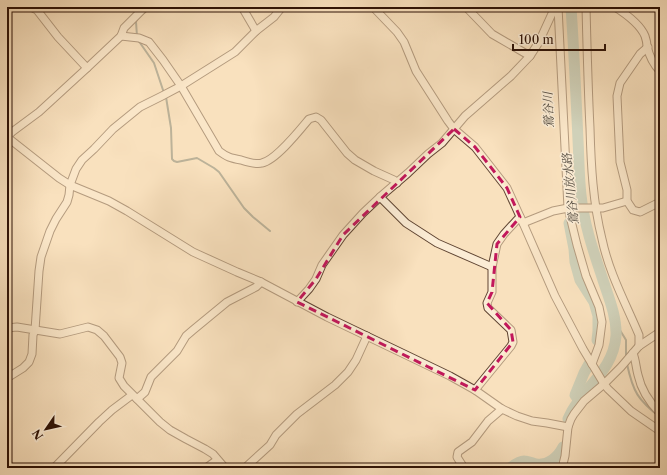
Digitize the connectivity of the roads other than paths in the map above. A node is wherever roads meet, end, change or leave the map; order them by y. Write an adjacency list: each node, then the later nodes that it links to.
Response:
1 (31, 7): 15 (street)
2 (145, 7): 12 (street)
3 (242, 7): 11 (street)
4 (282, 7): 11 (street)
5 (373, 7): 18 (street)
6 (466, 7): 14 (street)
7 (554, 7): 14 (street)
8 (558, 7): 25 (street)
9 (586, 7): 26 (street)
10 (615, 7): 13 (street)
11 (256, 31): 17 (street)
12 (121, 36): 15 (street); 17 (street)
13 (648, 47): 16 (street); 23 (street)
14 (530, 56): 18 (street)
15 (87, 68): 19 (street)
16 (660, 71)
17 (181, 86): 20 (street); 21 (street)
18 (454, 129): 20 (street); 27 (street)
19 (7, 137): 21 (street)
20 (397, 183): 22 (street)
21 (70, 184): 29 (street); 32 (street)
22 (380, 197): 28 (street); 30 (street)
23 (627, 201): 24 (street); 26 (street)
24 (660, 202)
25 (570, 208): 26 (street); 27 (street); 37 (street)
26 (595, 208): 35 (street)
27 (522, 220): 28 (street); 37 (street)
28 (492, 268): 40 (street)
29 (261, 282): 30 (street); 41 (street)
30 (297, 302): 34 (street)
31 (7, 328): 32 (street)
32 (35, 330): 38 (street); 41 (street)
33 (660, 332): 35 (street)
34 (367, 336): 40 (street); 50 (street)
35 (639, 346): 36 (street)
36 (631, 356): 39 (street); 43 (street)
37 (593, 366): 39 (street)
38 (7, 378)
39 (603, 382): 44 (street); 45 (street)
40 (475, 390): 42 (street)
41 (135, 397): 46 (street); 47 (street)
42 (502, 409): 44 (street); 51 (street)
43 (660, 413)
44 (568, 427): 52 (street)
45 (660, 431)
46 (217, 460): 48 (street); 49 (street)
47 (54, 468)
48 (206, 468)
49 (224, 468)
50 (246, 468)
51 (464, 468)
52 (562, 468)

